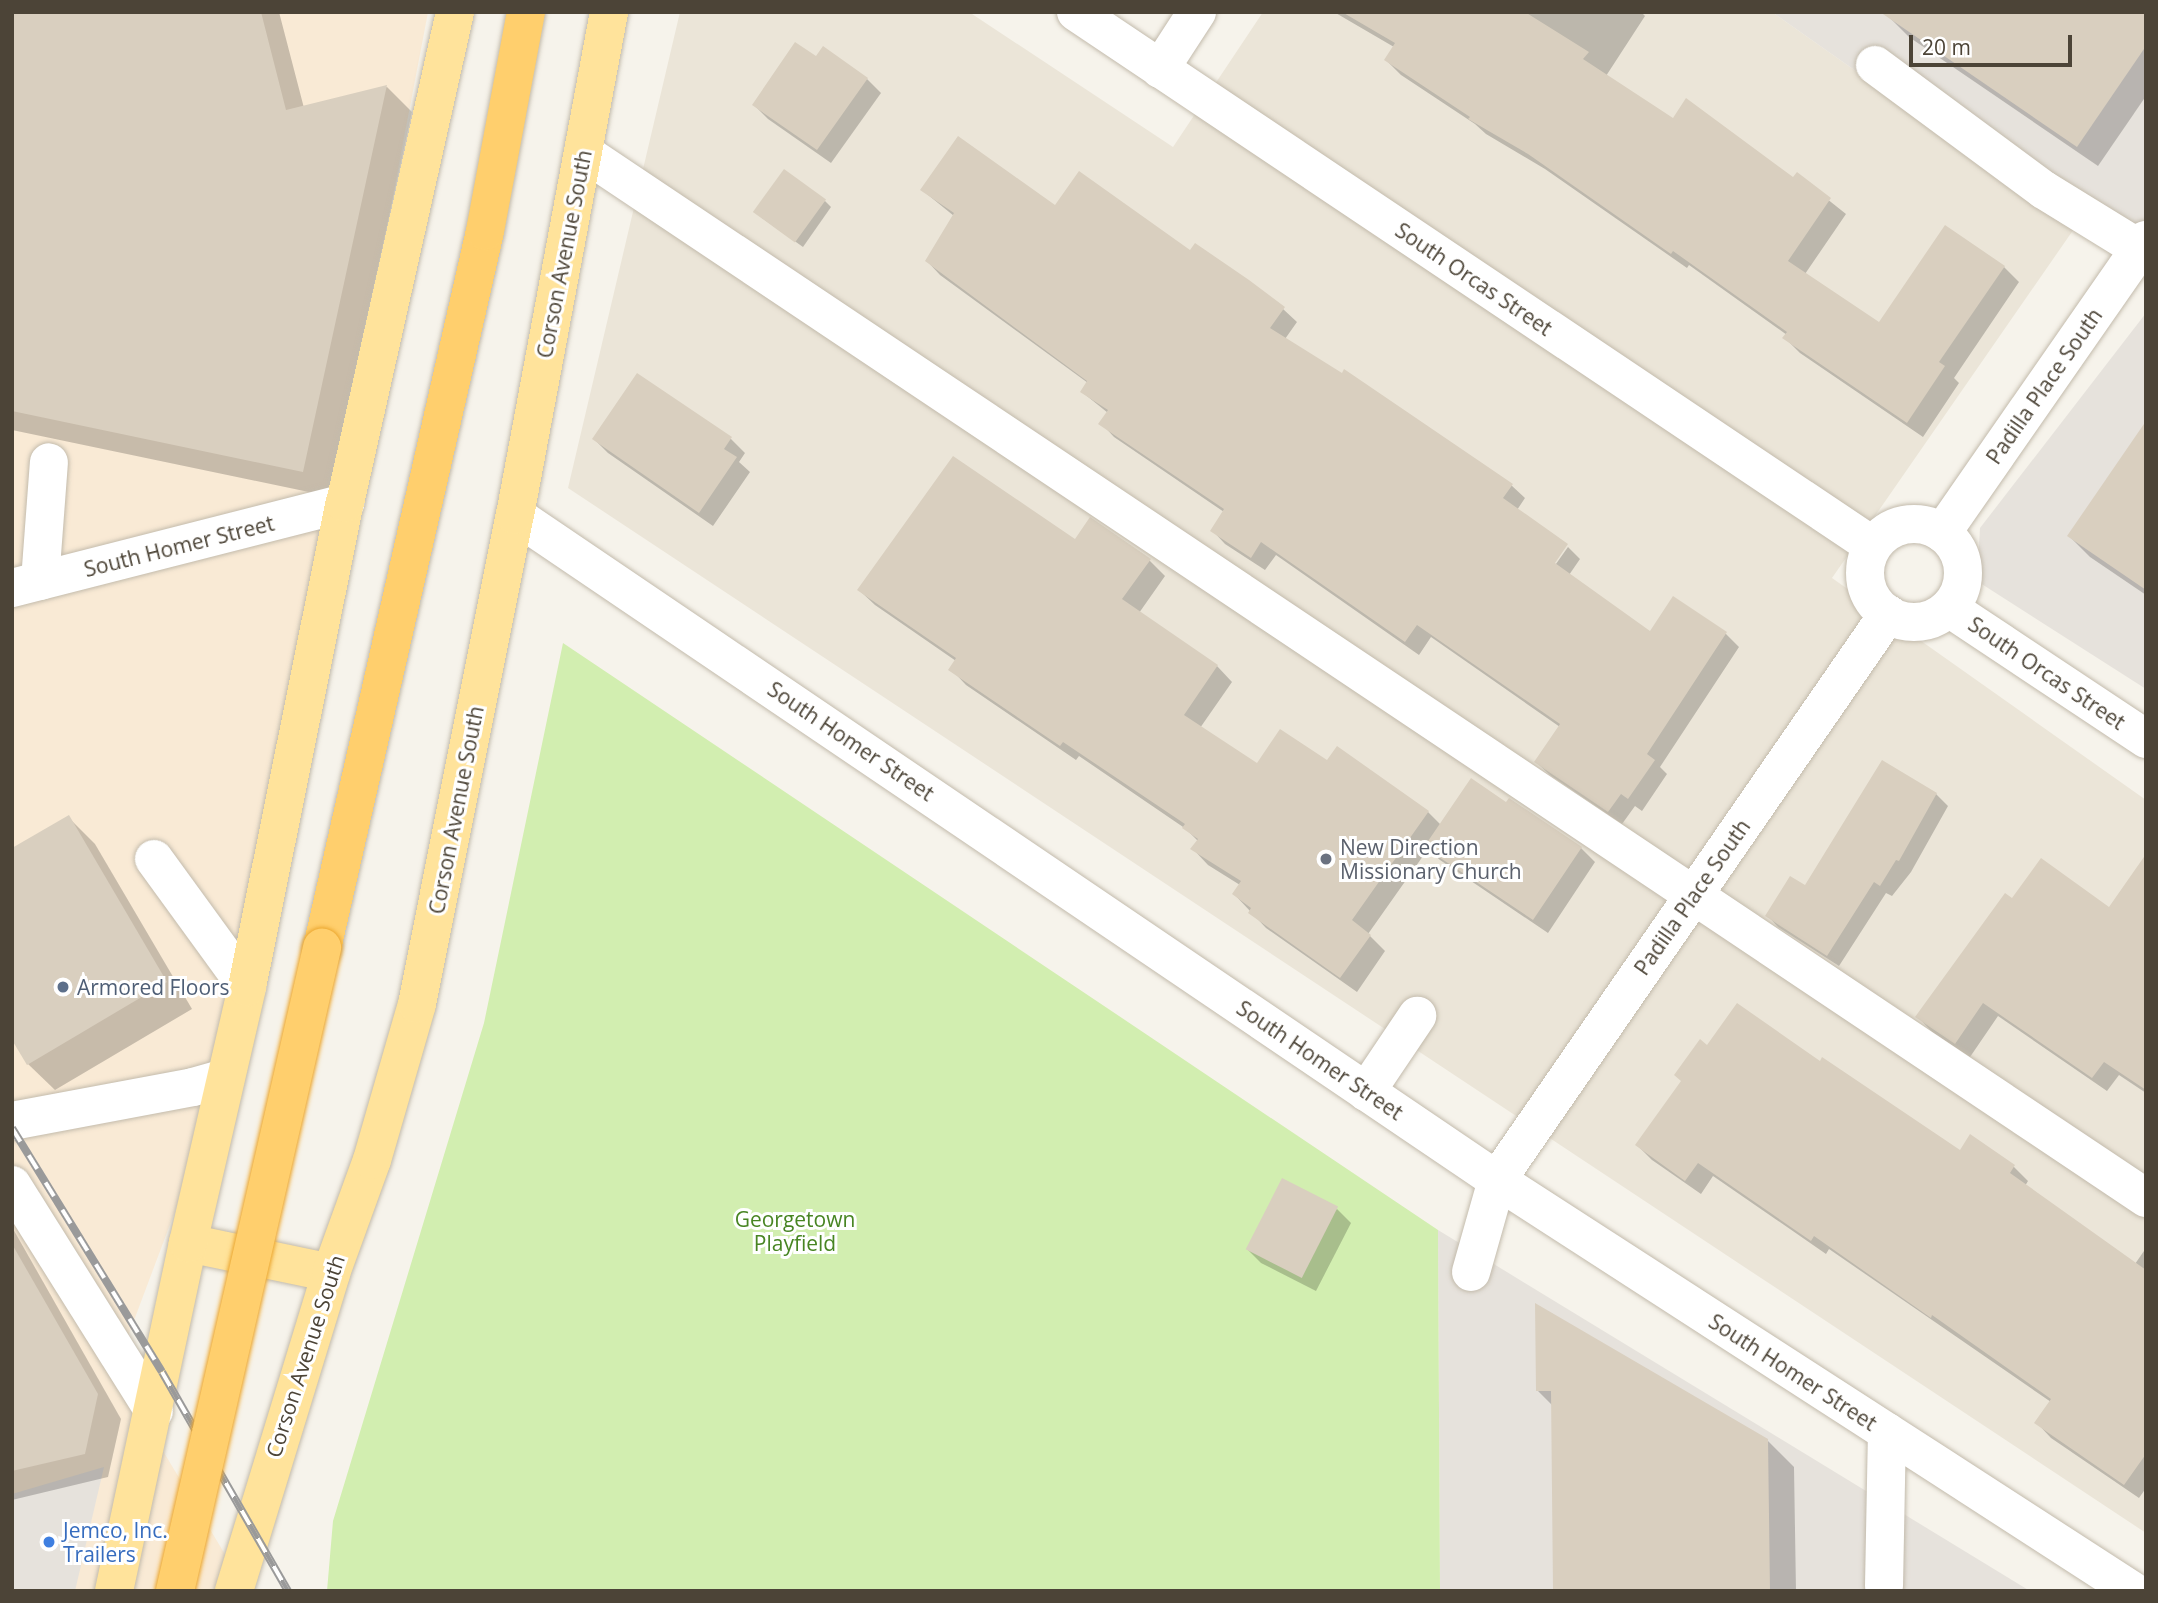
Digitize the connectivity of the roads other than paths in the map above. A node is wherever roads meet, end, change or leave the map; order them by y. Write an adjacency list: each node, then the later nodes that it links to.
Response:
1 (455, 12): 11 (main road)
2 (526, 12): 36 (highway, bridge)
3 (610, 12): 8 (main road, Corson Avenue South)
4 (1076, 12): 7 (street, South Orcas Street)
5 (1197, 12): 7 (street)
6 (1875, 65): 9 (street)
7 (1160, 69): 14 (street, South Orcas Street)
8 (583, 152): 12 (main road, Corson Avenue South); 20 (street)
9 (2143, 245): 13 (street, Padilla Place South)
10 (49, 462): 15 (street)
11 (345, 503): 15 (street, South Homer Street); 21 (main road)
12 (515, 515): 24 (street, South Homer Street); 31 (main road, Corson Avenue South)
13 (1942, 533): 14 (street); 16 (street)
14 (1873, 546): 17 (street)
15 (26, 584)
16 (1949, 608): 17 (street); 18 (street, South Orcas Street)
17 (1888, 614): 20 (street, Padilla Place South)
18 (2146, 739)
19 (154, 859): 21 (street)
20 (1693, 897): 26 (street, Padilla Place South); 28 (street)
21 (247, 986): 23 (main road)
22 (1417, 1016): 24 (street)
23 (225, 1078): 25 (street); 29 (main road)
24 (1366, 1092): 26 (street, South Homer Street)
25 (12, 1121)
26 (1497, 1180): 30 (street, Padilla Place South); 33 (street, South Homer Street)
27 (12, 1185): 32 (street)
28 (2146, 1198)
29 (188, 1242): 31 (main road); 32 (main road)
30 (1471, 1272)
31 (331, 1273): 37 (main road, Corson Avenue South)
32 (154, 1410): 35 (main road)
33 (1887, 1432): 34 (street); 38 (street, South Homer Street)
34 (1885, 1586)
35 (114, 1591)
36 (175, 1591)
37 (234, 1591)
38 (2133, 1591)

